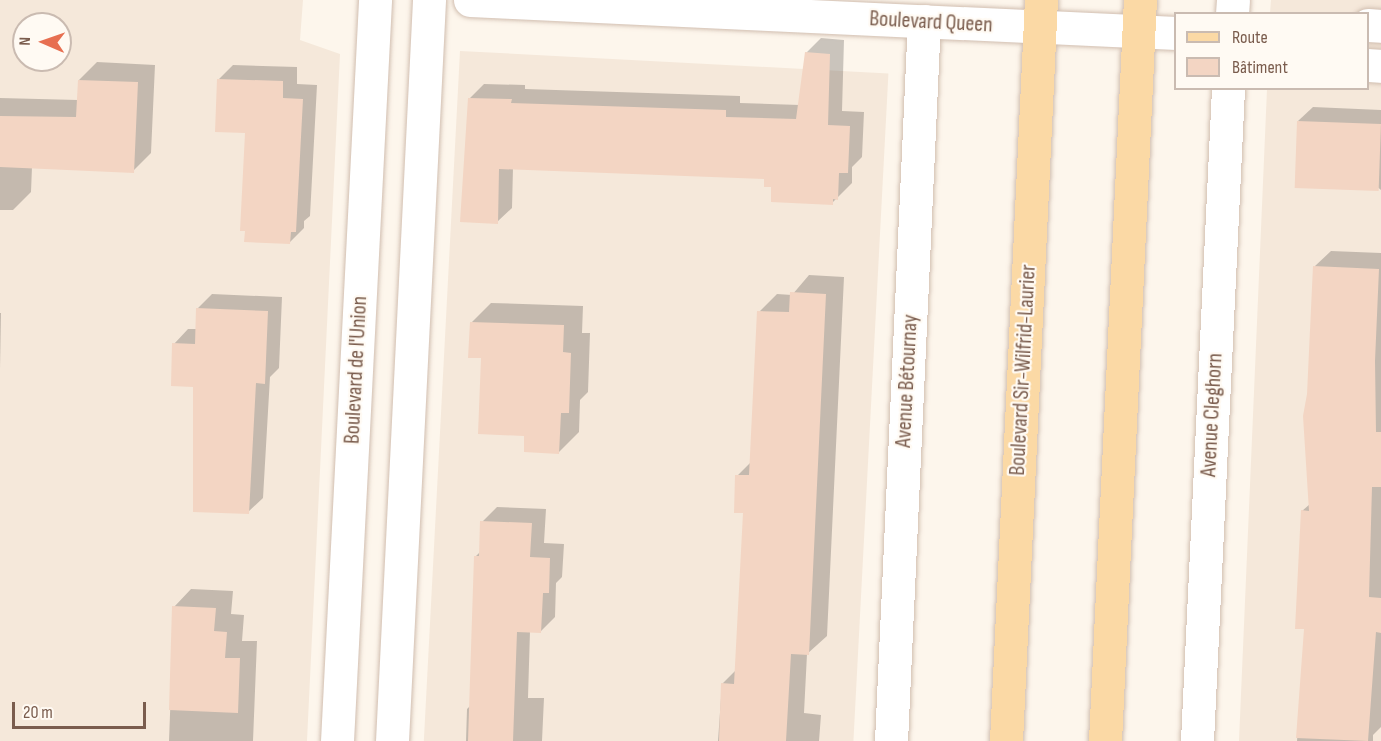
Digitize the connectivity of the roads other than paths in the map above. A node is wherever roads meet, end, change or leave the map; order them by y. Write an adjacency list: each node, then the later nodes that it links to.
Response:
1 (375, 0): 9 (street, Boulevard de l'Union)
2 (429, 0): 10 (street)
3 (470, 0): 6 (street, Boulevard Queen)
4 (1040, 14): 5 (street, Boulevard Queen); 6 (street, Boulevard Queen); 12 (main road, Boulevard Sir-Wilfrid-Laurier)
5 (1139, 16): 7 (street, Boulevard Queen); 13 (main road)
6 (924, 21): 11 (street, Avenue Bétournay)
7 (1174, 32)
8 (1228, 90): 14 (street, Avenue Cleghorn)
9 (337, 741)
10 (392, 741)
11 (891, 741)
12 (1006, 741)
13 (1105, 741)
14 (1197, 741)

